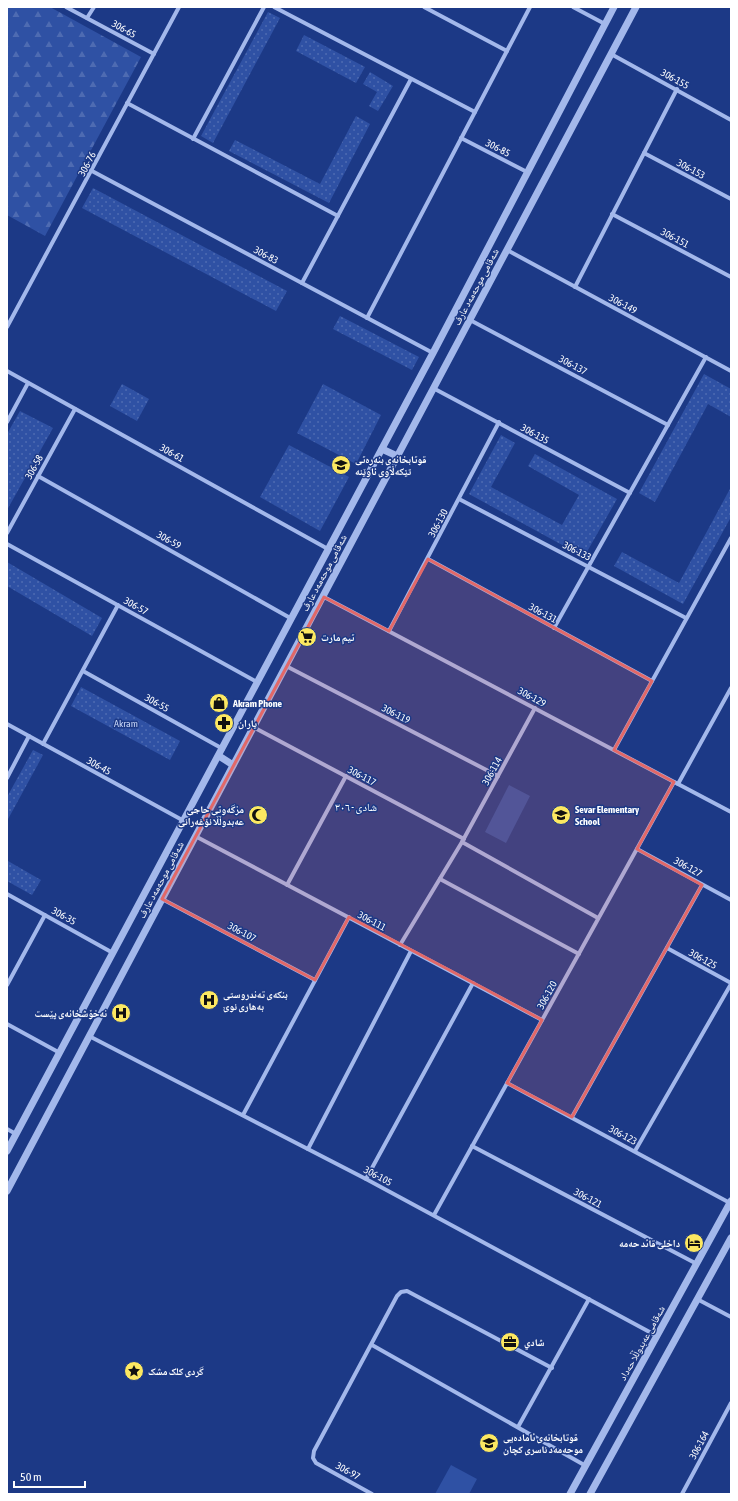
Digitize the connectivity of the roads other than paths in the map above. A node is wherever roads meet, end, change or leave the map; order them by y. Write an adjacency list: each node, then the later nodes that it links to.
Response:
1 (66, 7): 11 (street, 306-65)
2 (94, 7): 11 (street)
3 (179, 7): 14 (street, 306-76)
4 (264, 7): 22 (street)
5 (274, 7): 16 (street)
6 (424, 7): 13 (street)
7 (530, 7): 13 (street)
8 (573, 7): 12 (street)
9 (614, 7): 12 (street, شەقامی موحەمەد عارف)
10 (636, 7): 15 (street, شەقامی موحەمەد عارف)
11 (87, 18): 14 (street, 306-65)
12 (605, 24): 25 (street, شەقامی موحەمەد عارف)
13 (506, 52): 19 (street)
14 (154, 54): 18 (street, 306-76)
15 (611, 54): 17 (street, 306-155); 29 (street, شەقامی موحەمەد عارف)
16 (411, 80): 19 (street); 28 (street)
17 (677, 89): 20 (street, 306-155); 23 (street)
18 (127, 103): 22 (street); 24 (street, 306-76)
19 (475, 112): 21 (street)
20 (731, 120)
21 (461, 138): 25 (street, 306-85); 33 (street)
22 (193, 139): 28 (street)
23 (644, 153): 26 (street, 306-153); 27 (street)
24 (92, 171): 31 (street, 306-83); 35 (street, 306-76)
25 (527, 172): 36 (street, شەقامی موحەمەد عارف)
26 (731, 199)
27 (612, 214): 30 (street, 306-151); 32 (street)
28 (338, 216): 31 (street)
29 (507, 250): 32 (street, 306-149); 34 (street, شەقامی موحەمەد عارف)
30 (731, 277)
31 (302, 283): 33 (street, 306-83)
32 (575, 287): 37 (street, 306-149)
33 (367, 318): 36 (street, 306-83)
34 (470, 320): 41 (street, شەقامی موحەمەد عارف); 45 (street, 306-137)
35 (7, 327)
36 (433, 353): 46 (street, شەقامی موحەمەد عارف)
37 (706, 357): 39 (street, 306-149); 45 (street)
38 (7, 371): 40 (street, 306-61)
39 (731, 371)
40 (28, 383): 42 (street, 306-61); 43 (street)
41 (433, 387): 44 (street, 306-135); 47 (street, شەقامی موحەمەد عارف)
42 (75, 409): 48 (street, 306-58); 54 (street, 306-61)
43 (7, 422)
44 (499, 422): 49 (street, 306-135); 50 (street, 306-130)
45 (668, 425): 49 (street)
46 (382, 449): 47 (street); 54 (street, شەقامی موحەمەد عارف)
47 (397, 456): 57 (street, شەقامی موحەمەد عارف)
48 (38, 476): 51 (street, 306-58); 60 (street, 306-59)
49 (630, 494): 56 (street)
50 (459, 500): 55 (street, 306-130); 56 (street, 306-133)
51 (7, 533)
52 (730, 541): 59 (street)
53 (7, 544): 58 (street, 306-57)
54 (328, 549): 60 (street, شەقامی موحەمەد عارف)
55 (428, 559): 61 (street, 306-131); 62 (street, 306-130)
56 (589, 567): 59 (street, 306-133); 61 (street)
57 (324, 597): 62 (street, 306-129); 63 (street, شەقامی موحەمەد عارف)
58 (118, 605): 64 (street); 66 (street, 306-57)
59 (686, 618): 65 (street)
60 (292, 619): 66 (street, شەقامی موحەمەد عارف)
61 (554, 628): 65 (street, 306-131)
62 (389, 631): 68 (street, 306-129)
63 (286, 666): 70 (street, شەقامی موحەمەد عارف); 78 (street, 306-119)
64 (83, 670): 72 (street); 73 (street, 306-55)
65 (652, 681): 74 (street)
66 (257, 682): 73 (street, شەقامی موحەمەد عارف)
67 (731, 688): 80 (street, 306-120)
68 (536, 708): 74 (street, 306-129); 78 (street, 306-114)
69 (7, 724): 71 (street, 306-45)
70 (253, 727): 76 (street, شەقامی موحەمەد عارف); 77 (street, 306-117)
71 (29, 736): 72 (street, 306-45); 79 (street)
72 (43, 744): 82 (street, 306-45)
73 (223, 749): 75 (street, شەقامی موحەمەد عارف)
74 (614, 750): 80 (street, 306-129)
75 (219, 756): 76 (street); 82 (street, شەقامی موحەمەد عارف)
76 (233, 765): 83 (street, شەقامی موحەمەد عارف)
77 (346, 776): 84 (street, 306-117); 87 (street)
78 (498, 776): 84 (street, 306-114)
79 (7, 778)
80 (676, 783): 81 (street, 306-129); 85 (street, 306-120)
81 (731, 812)
82 (184, 822): 98 (street, شەقامی موحەمەد عارف)
83 (195, 836): 87 (street, 306-111); 90 (street, شەقامی موحەمەد عارف)
84 (463, 841): 86 (street, 306-114); 94 (street, 306-117)
85 (637, 849): 88 (street, 306-127); 94 (street, 306-120)
86 (440, 879): 95 (street, 306-114); 99 (street)
87 (287, 885): 93 (street, 306-111)
88 (702, 885): 91 (street, 306-127); 96 (street)
89 (7, 894): 92 (street, 306-35)
90 (162, 899): 100 (street, 306-107); 106 (street, شەقامی موحەمەد عارف)
91 (731, 900)
92 (45, 915): 98 (street, 306-35); 103 (street)
93 (348, 917): 95 (street, 306-111); 100 (street)
94 (598, 918): 99 (street, 306-120)
95 (400, 945): 97 (street, 306-111)
96 (667, 948): 102 (street, 306-125); 110 (street)
97 (411, 951): 101 (street, 306-111); 114 (street)
98 (113, 953): 107 (street, شەقامی موحەمەد عارف)
99 (579, 954): 104 (street, 306-120)
100 (315, 980): 109 (street)
101 (474, 983): 104 (street, 306-111); 117 (street)
102 (731, 984): 116 (street)
103 (7, 985)
104 (542, 1020): 108 (street, 306-120)
105 (7, 1024): 107 (street)
106 (89, 1036): 109 (street, 306-105); 118 (street, شەقامی موحەمەد عارف)
107 (60, 1053): 112 (street, شەقامی موحەمەد عارف)
108 (507, 1083): 110 (street, 306-123); 113 (street, 306-120)
109 (243, 1115): 114 (street, 306-105)
110 (572, 1117): 116 (street, 306-123)
111 (7, 1128): 112 (street)
112 (16, 1134): 115 (street, شەقامی موحەمەد عارف)
113 (472, 1146): 120 (street, 306-120); 122 (street, 306-121)
114 (308, 1149): 117 (street, 306-105)
115 (7, 1151)
116 (635, 1151): 119 (street, 306-123)
117 (366, 1179): 120 (street, 306-105)
118 (7, 1191)
119 (731, 1202): 122 (street, شەقامی عەبدوڵڵا حەداد)
120 (434, 1215): 123 (street, 306-105)
121 (731, 1238): 124 (street)
122 (696, 1264): 126 (street, شەقامی عەبدوڵڵا حەداد)
123 (589, 1299): 126 (street, 306-105); 128 (street)
124 (697, 1299): 125 (street); 134 (street)
125 (731, 1317)
126 (657, 1336): 131 (street, شەقامی عەبدوڵڵا حەداد)
127 (372, 1345): 128 (street); 130 (street); 132 (street, 306-97)
128 (552, 1368): 130 (street)
129 (731, 1403): 135 (street, 306-164)
130 (518, 1428): 131 (street)
131 (586, 1466): 133 (street, شەقامی عەبدوڵڵا حەداد)
132 (372, 1494)
133 (570, 1494)
134 (590, 1494)
135 (682, 1494)

